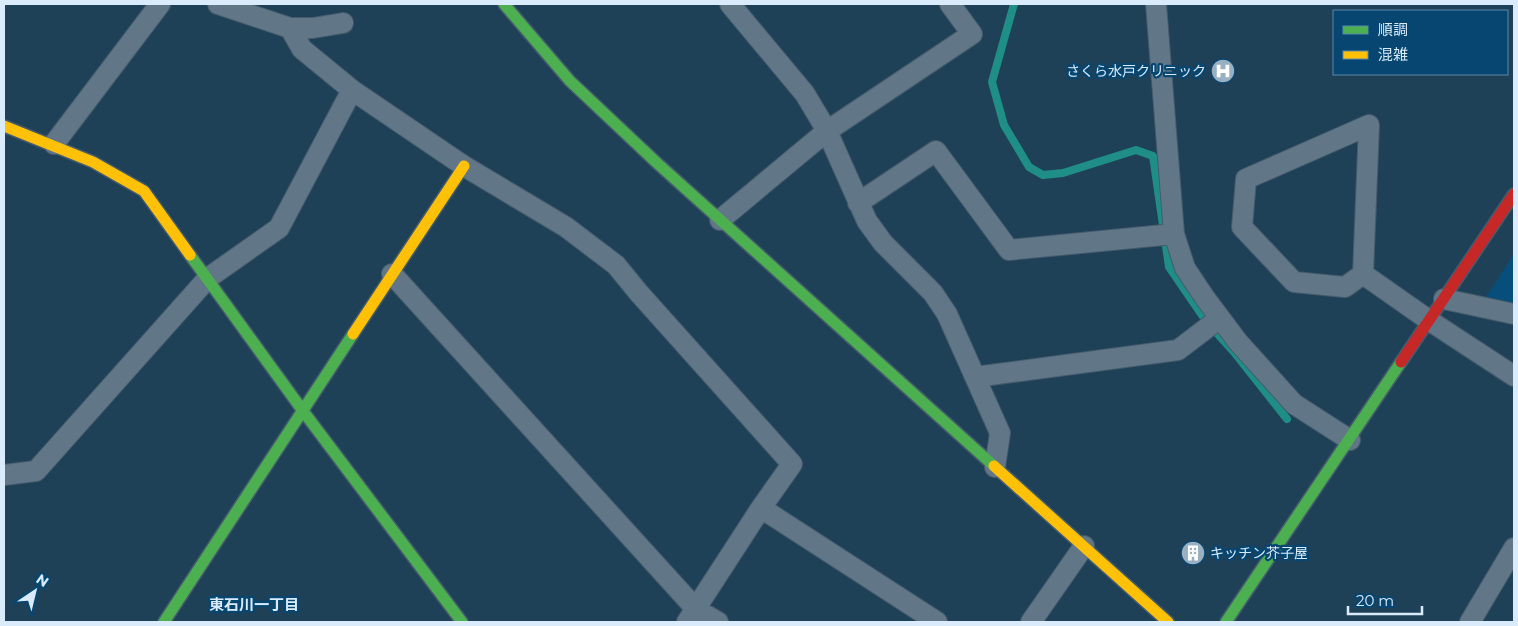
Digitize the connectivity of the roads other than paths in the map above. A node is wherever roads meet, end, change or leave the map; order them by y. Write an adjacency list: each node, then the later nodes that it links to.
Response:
1 (160, 4): 12 (street)
2 (218, 4): 8 (street)
3 (504, 4): 16 (street)
4 (730, 4): 11 (street)
5 (950, 4): 11 (street)
6 (1156, 4): 17 (street)
7 (343, 23): 8 (street)
8 (290, 28): 9 (street)
9 (352, 90): 13 (street); 20 (street)
10 (4, 126): 12 (street)
11 (827, 131): 15 (street); 16 (street)
12 (54, 144): 20 (street)
13 (464, 166): 18 (street); 31 (street)
14 (1514, 194): 21 (street)
15 (858, 203): 17 (street); 26 (street)
16 (720, 220): 29 (street)
17 (1173, 234): 23 (street)
18 (392, 274): 27 (street); 34 (street)
19 (1363, 274): 19 (street); 24 (street)
20 (208, 278): 27 (street); 30 (street)
21 (1444, 299): 22 (street); 24 (street)
22 (1514, 314)
23 (1220, 319): 26 (street); 28 (street)
24 (1430, 321): 25 (street); 28 (street)
25 (1514, 376)
26 (975, 377): 29 (street)
27 (303, 411): 35 (street); 36 (street)
28 (1350, 440): 41 (street)
29 (995, 466): 32 (street)
30 (4, 476)
31 (761, 508): 34 (street); 38 (street)
32 (1084, 546): 39 (street); 40 (street)
33 (1514, 548): 42 (street)
34 (691, 615): 37 (street)
35 (164, 622)
36 (462, 622)
37 (718, 622)
38 (937, 622)
39 (1031, 622)
40 (1168, 622)
41 (1226, 622)
42 (1470, 622)

